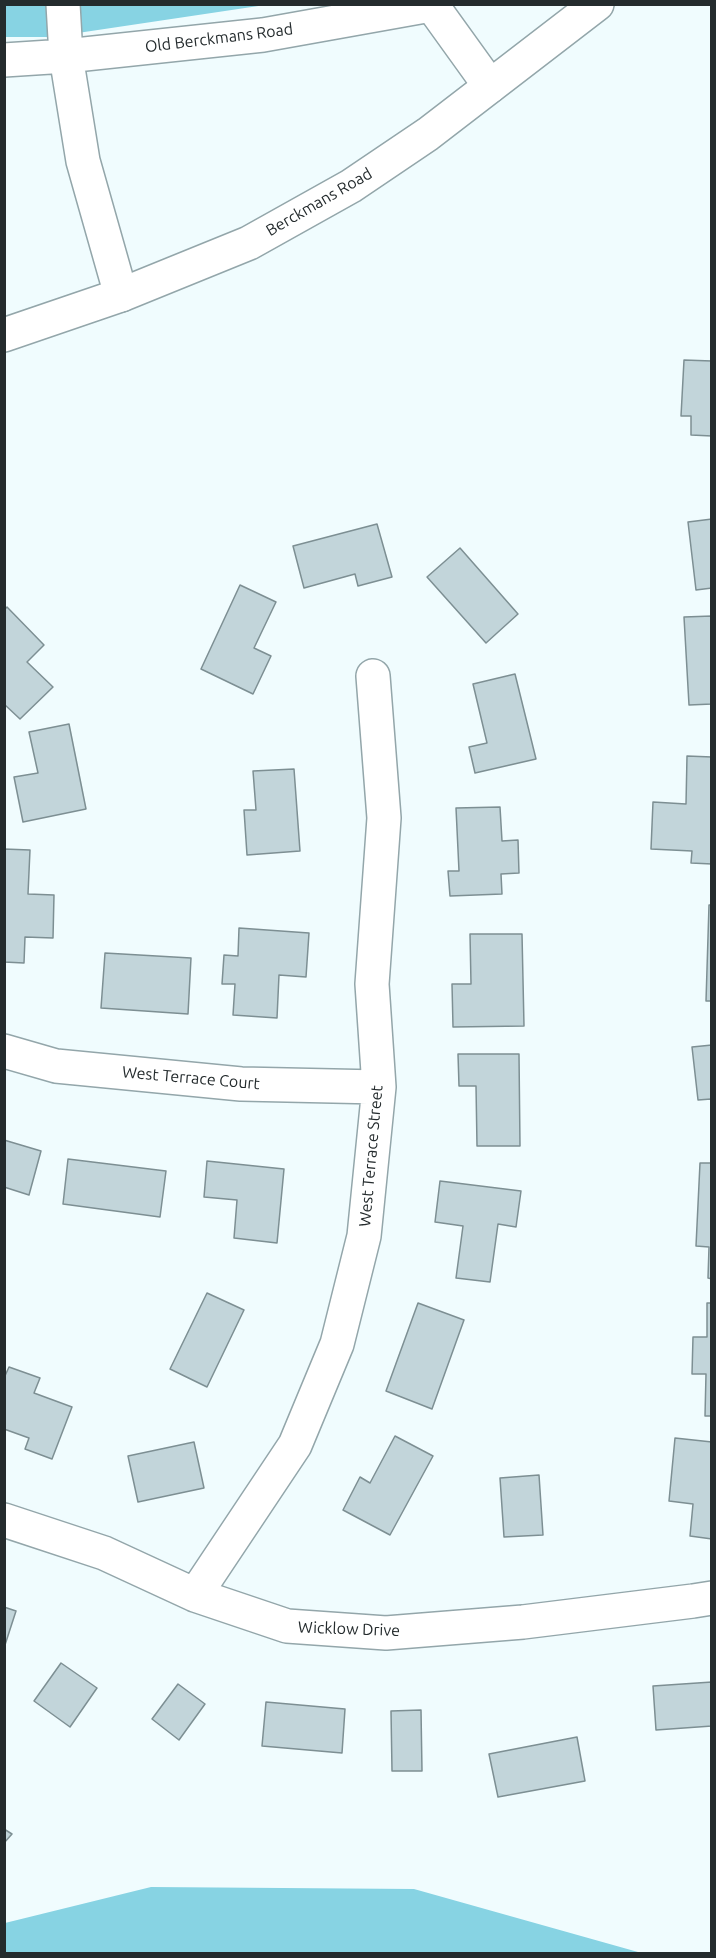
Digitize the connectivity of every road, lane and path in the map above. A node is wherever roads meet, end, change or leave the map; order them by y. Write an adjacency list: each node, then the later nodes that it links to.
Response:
1 (63, 4): 4 (street)
2 (597, 4): 6 (street, Berckmans Road)
3 (431, 5): 4 (street, Old Berckmans Road); 6 (street)
4 (66, 56): 5 (street, Old Berckmans Road); 7 (street)
5 (4, 60)
6 (490, 86): 7 (street, Berckmans Road)
7 (121, 295): 8 (street, Berckmans Road)
8 (4, 335)
9 (373, 676): 11 (street, West Terrace Street)
10 (4, 1051): 11 (street, West Terrace Court)
11 (379, 1087): 13 (street, West Terrace Street)
12 (4, 1520): 13 (street, Wicklow Drive)
13 (195, 1595): 14 (street, Wicklow Drive)
14 (711, 1598)

